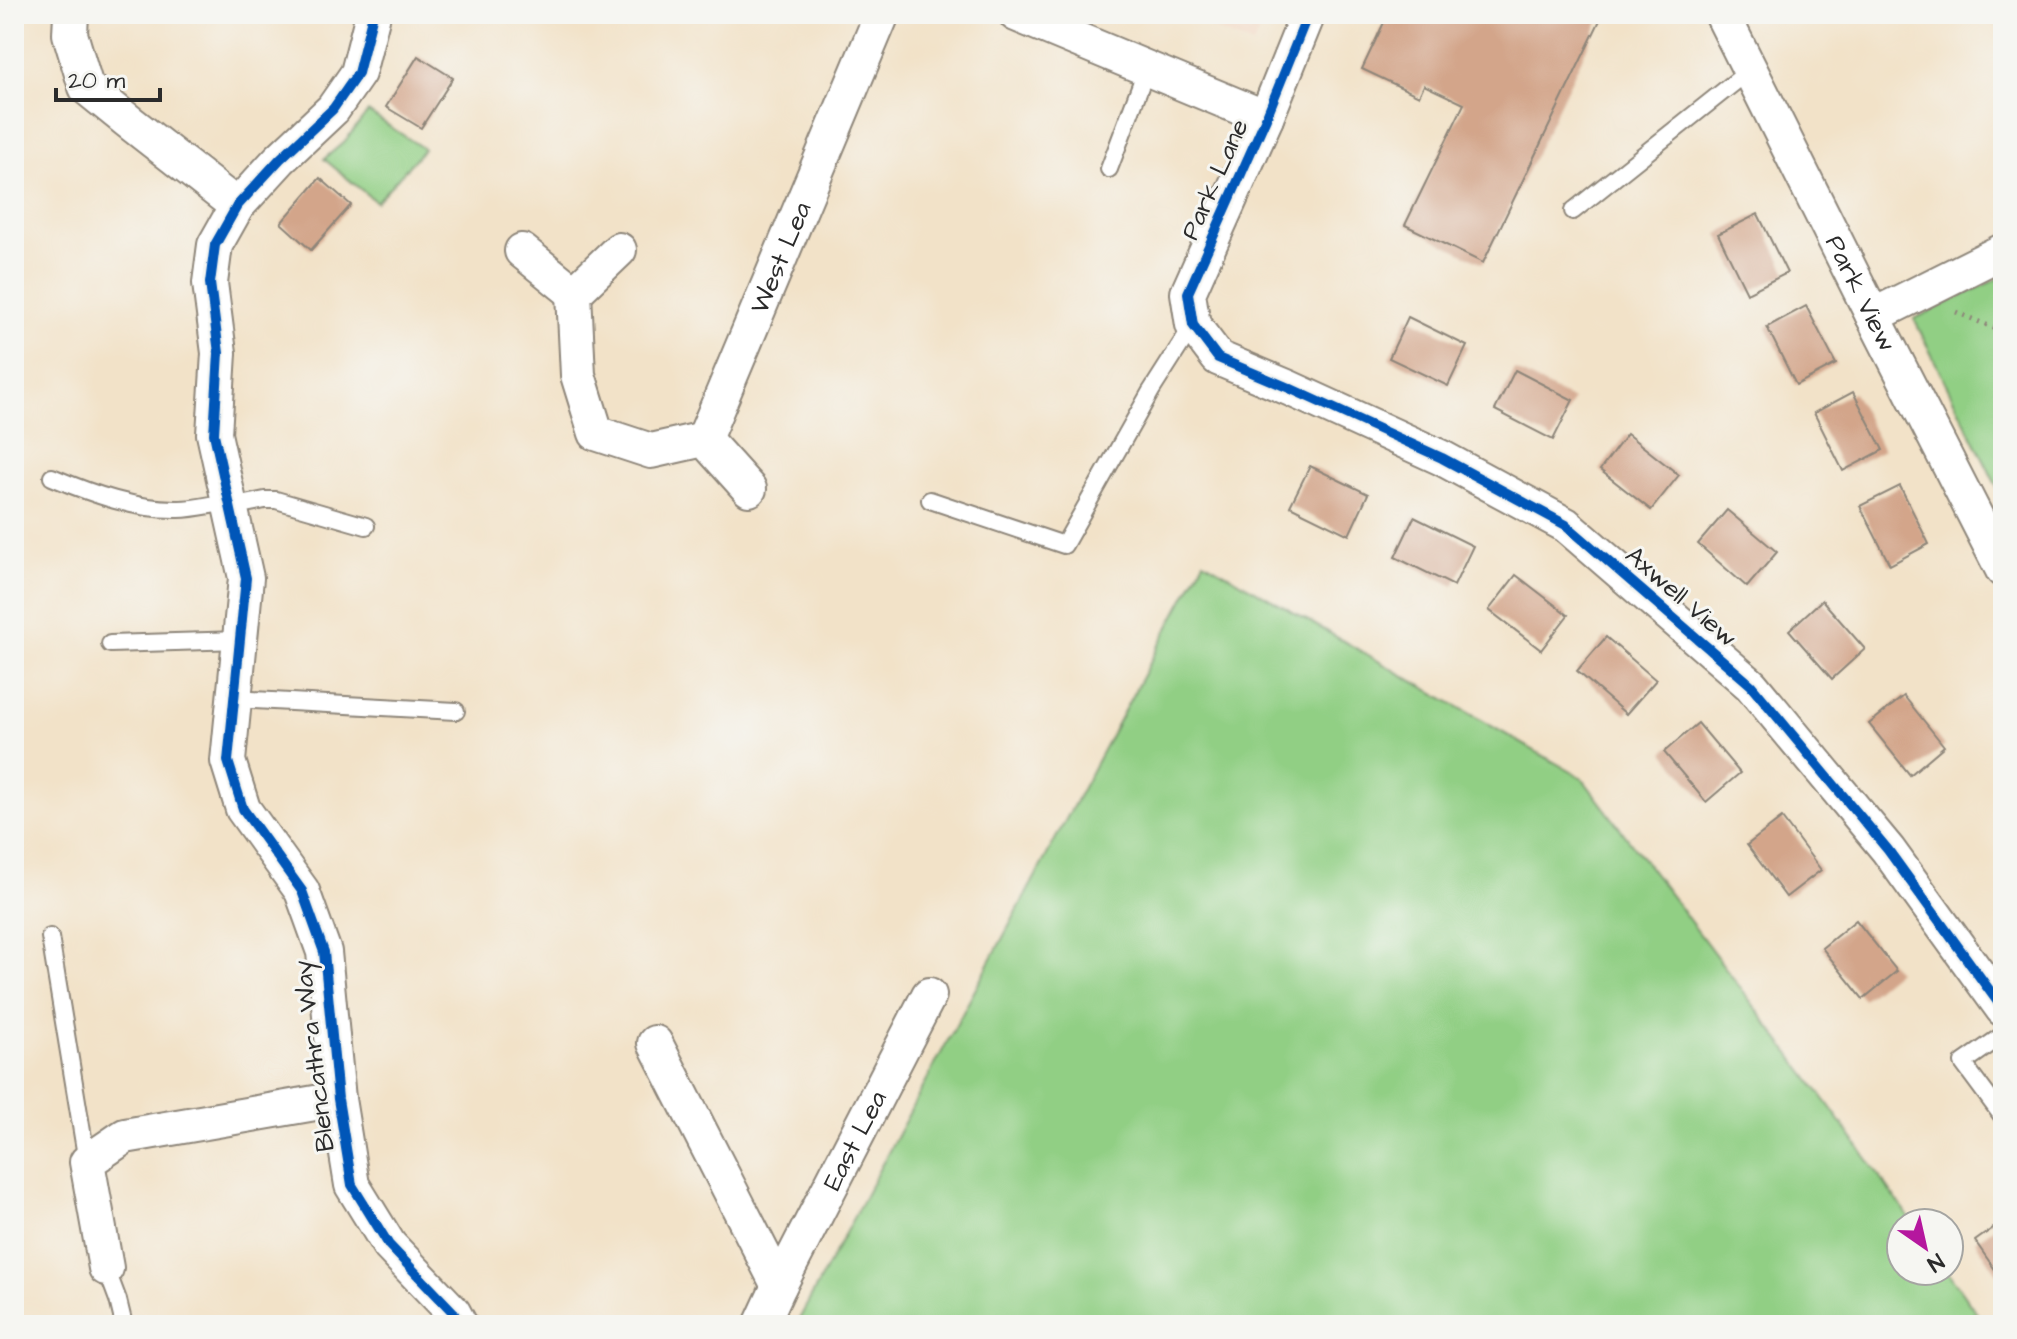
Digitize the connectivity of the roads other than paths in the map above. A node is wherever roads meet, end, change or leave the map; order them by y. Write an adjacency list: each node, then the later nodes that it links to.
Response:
1 (71, 14): 11 (street)
2 (373, 14): 11 (street, Blencathra Way)
3 (882, 14): 19 (street, West Lea)
4 (1016, 14): 7 (street)
5 (1308, 14): 9 (street, Park Lane)
6 (1722, 14): 8 (street, Park View)
7 (1147, 68): 9 (street); 10 (lane)
8 (1750, 70): 12 (lane); 17 (street, Park View)
9 (1266, 118): 18 (street, Park Lane)
10 (1109, 169)
11 (237, 206): 23 (street, Blencathra Way)
12 (1573, 211)
13 (619, 250): 16 (street)
14 (522, 251): 16 (street)
15 (2003, 251): 17 (street)
16 (574, 293): 19 (street)
17 (1873, 316): 25 (street, Park View)
18 (1193, 325): 22 (lane); 32 (street, Axwell View)
19 (704, 439): 21 (street)
20 (52, 477): 23 (lane)
21 (749, 489)
22 (930, 500)
23 (229, 504): 24 (lane); 26 (street, Blencathra Way)
24 (366, 526)
25 (2003, 570)
26 (240, 640): 27 (lane); 28 (street, Blencathra Way)
27 (110, 644)
28 (234, 699): 29 (lane); 35 (street, Blencathra Way)
29 (456, 711)
30 (50, 937): 37 (lane)
31 (929, 995): 39 (street, East Lea)
32 (2003, 1009)
33 (2003, 1035): 36 (lane)
34 (655, 1043): 39 (street)
35 (338, 1099): 37 (street); 41 (street, Blencathra Way)
36 (2003, 1117)
37 (87, 1162): 38 (street)
38 (106, 1268): 40 (lane)
39 (779, 1286): 42 (street, East Lea)
40 (124, 1325)
41 (460, 1325)
42 (761, 1325)

